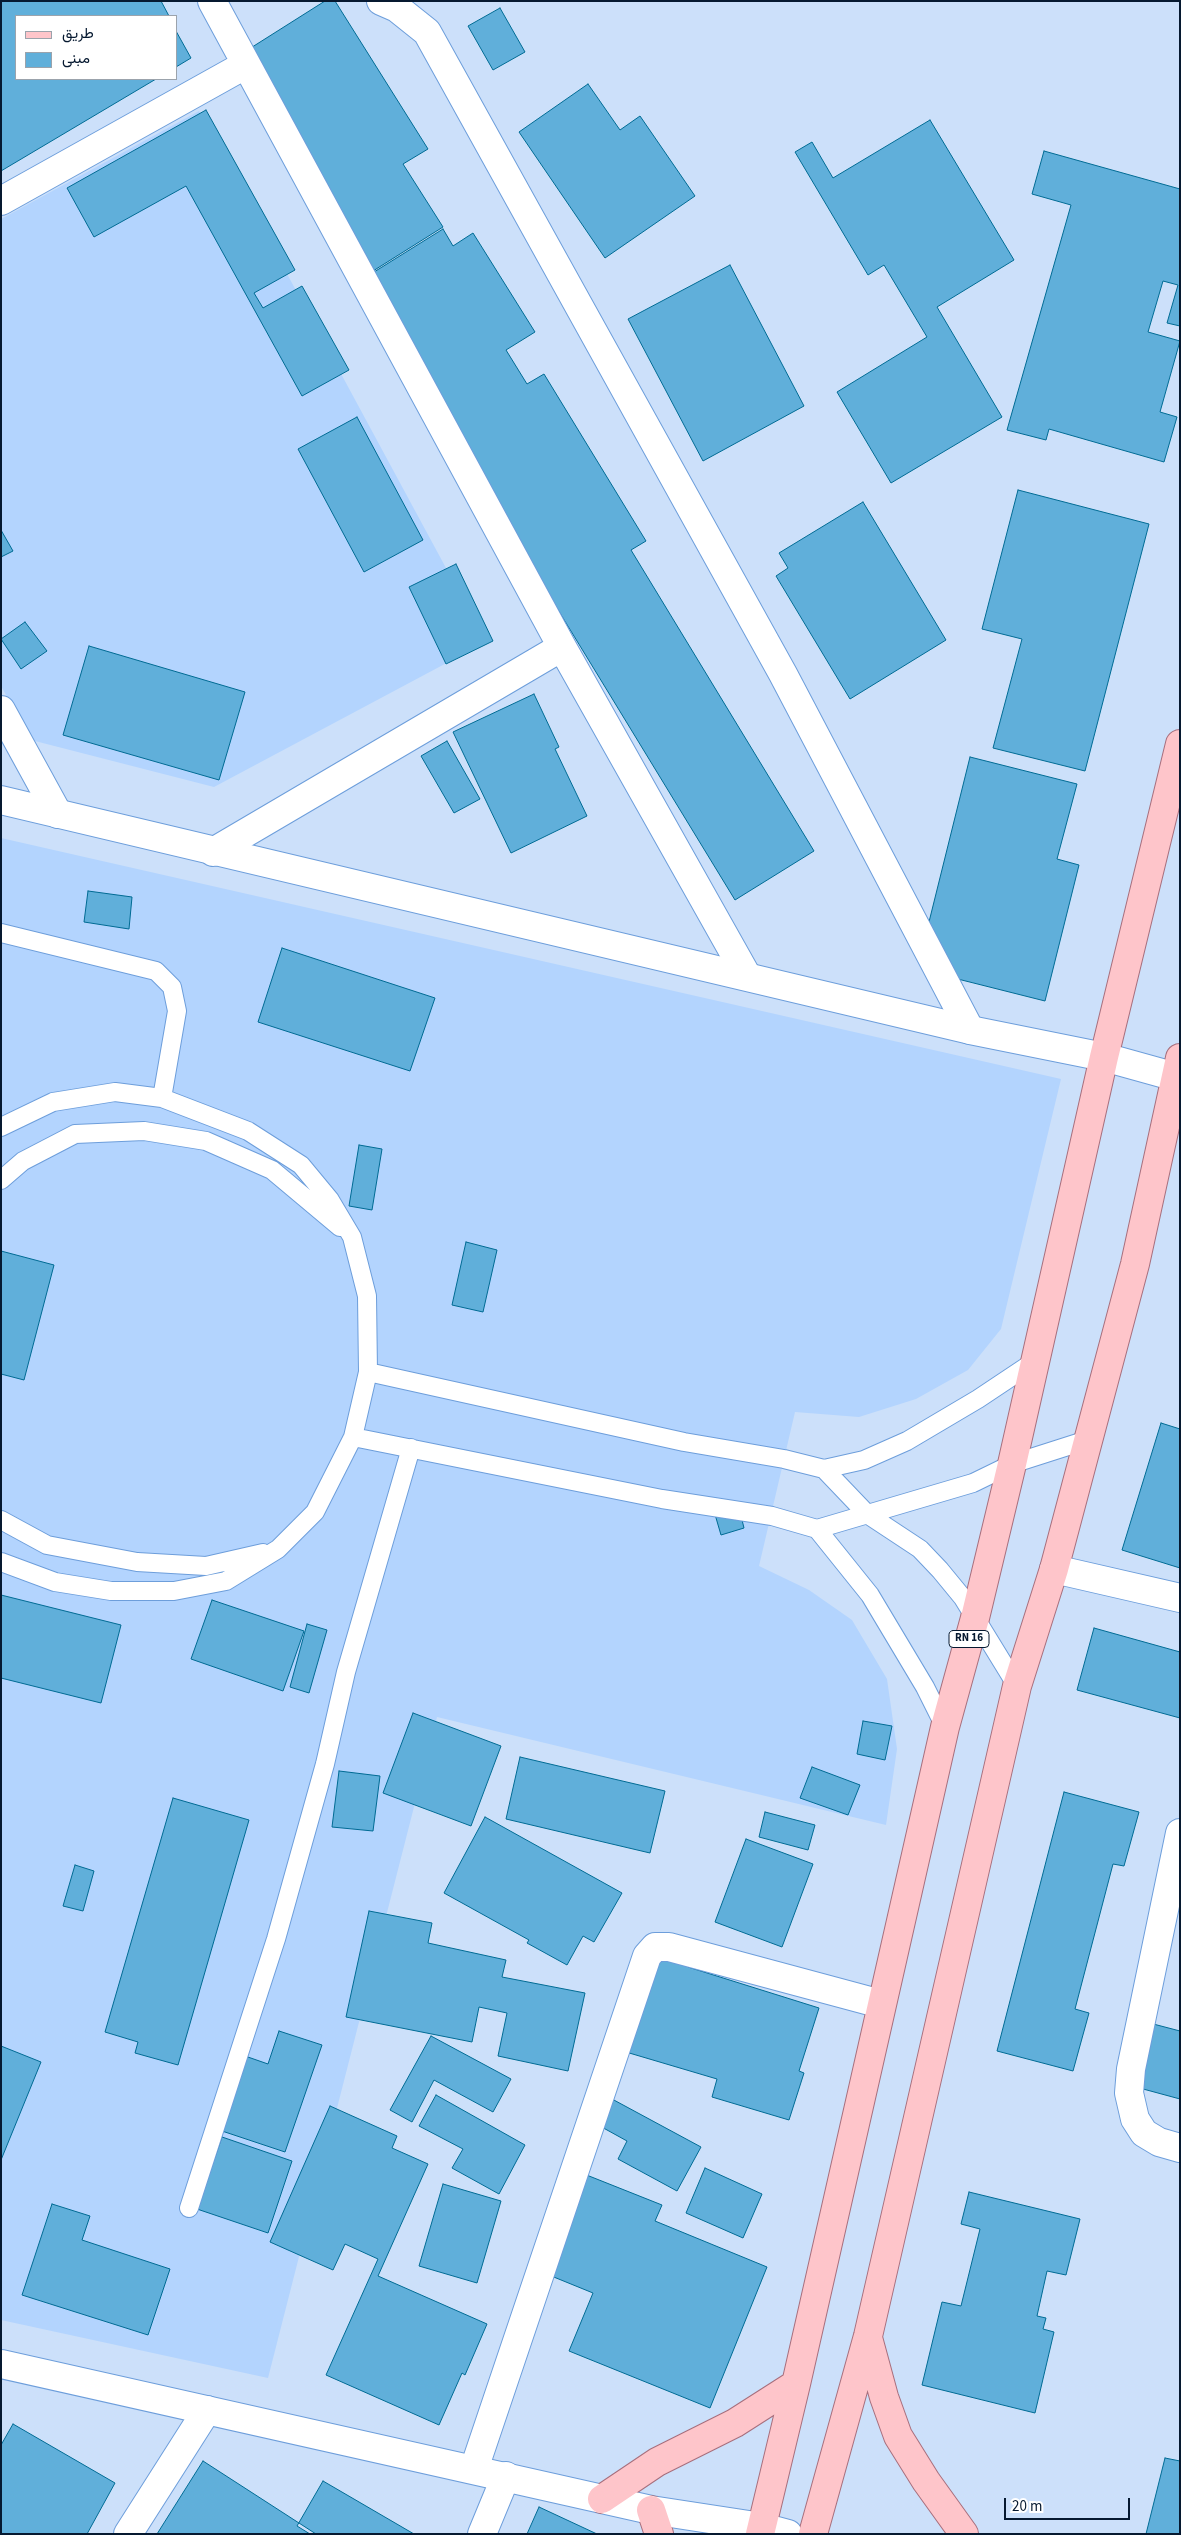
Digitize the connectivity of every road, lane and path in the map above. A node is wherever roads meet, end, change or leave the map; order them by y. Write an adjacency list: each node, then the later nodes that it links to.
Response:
1 (212, 1): 3 (street)
2 (381, 1): 13 (street)
3 (245, 65): 4 (street); 5 (street)
4 (1, 201)
5 (562, 648): 10 (street); 12 (street)
6 (1, 710): 9 (street)
7 (1180, 744): 14 (main road, RN 16)
8 (1, 800): 9 (street)
9 (58, 814): 10 (street)
10 (213, 852): 12 (street)
11 (1, 933): 16 (lane)
12 (747, 976): 13 (street)
13 (970, 1030): 14 (street)
14 (1104, 1057): 15 (street); 20 (main road, RN 16)
15 (1178, 1067): 23 (main road)
16 (162, 1098): 17 (lane); 19 (lane)
17 (1, 1127)
18 (1, 1180): 19 (lane)
19 (352, 1237): 21 (lane)
20 (1035, 1361): 25 (main road, RN 16); 26 (lane)
21 (368, 1372): 22 (lane); 26 (lane)
22 (353, 1437): 24 (lane); 30 (lane)
23 (1087, 1440): 25 (lane); 32 (main road)
24 (411, 1448): 29 (lane); 40 (lane)
25 (1012, 1464): 27 (lane); 34 (main road, RN 16)
26 (824, 1469): 27 (lane)
27 (867, 1514): 29 (lane); 34 (lane)
28 (1, 1520): 30 (lane)
29 (817, 1530): 36 (lane)
30 (278, 1549): 31 (lane)
31 (1, 1562)
32 (1054, 1568): 33 (street); 35 (main road)
33 (1180, 1598)
34 (975, 1618): 35 (lane); 36 (main road, RN 16)
35 (1017, 1686): 41 (main road)
36 (945, 1727): 38 (main road, RN 16)
37 (1180, 1833): 39 (street)
38 (881, 2004): 43 (main road, RN 16); 45 (street)
39 (1180, 2148)
40 (189, 2208)
41 (868, 2336): 53 (main road); 54 (main road)
42 (1, 2364): 44 (street)
43 (796, 2384): 47 (main road); 49 (main road, RN 16)
44 (207, 2410): 45 (street); 50 (street)
45 (474, 2469): 46 (street)
46 (506, 2476): 47 (street); 51 (street)
47 (602, 2498): 48 (street)
48 (655, 2522): 49 (street)
49 (761, 2530): 52 (street)
50 (128, 2534)
51 (482, 2534)
52 (788, 2534)
53 (813, 2534)
54 (964, 2534)

